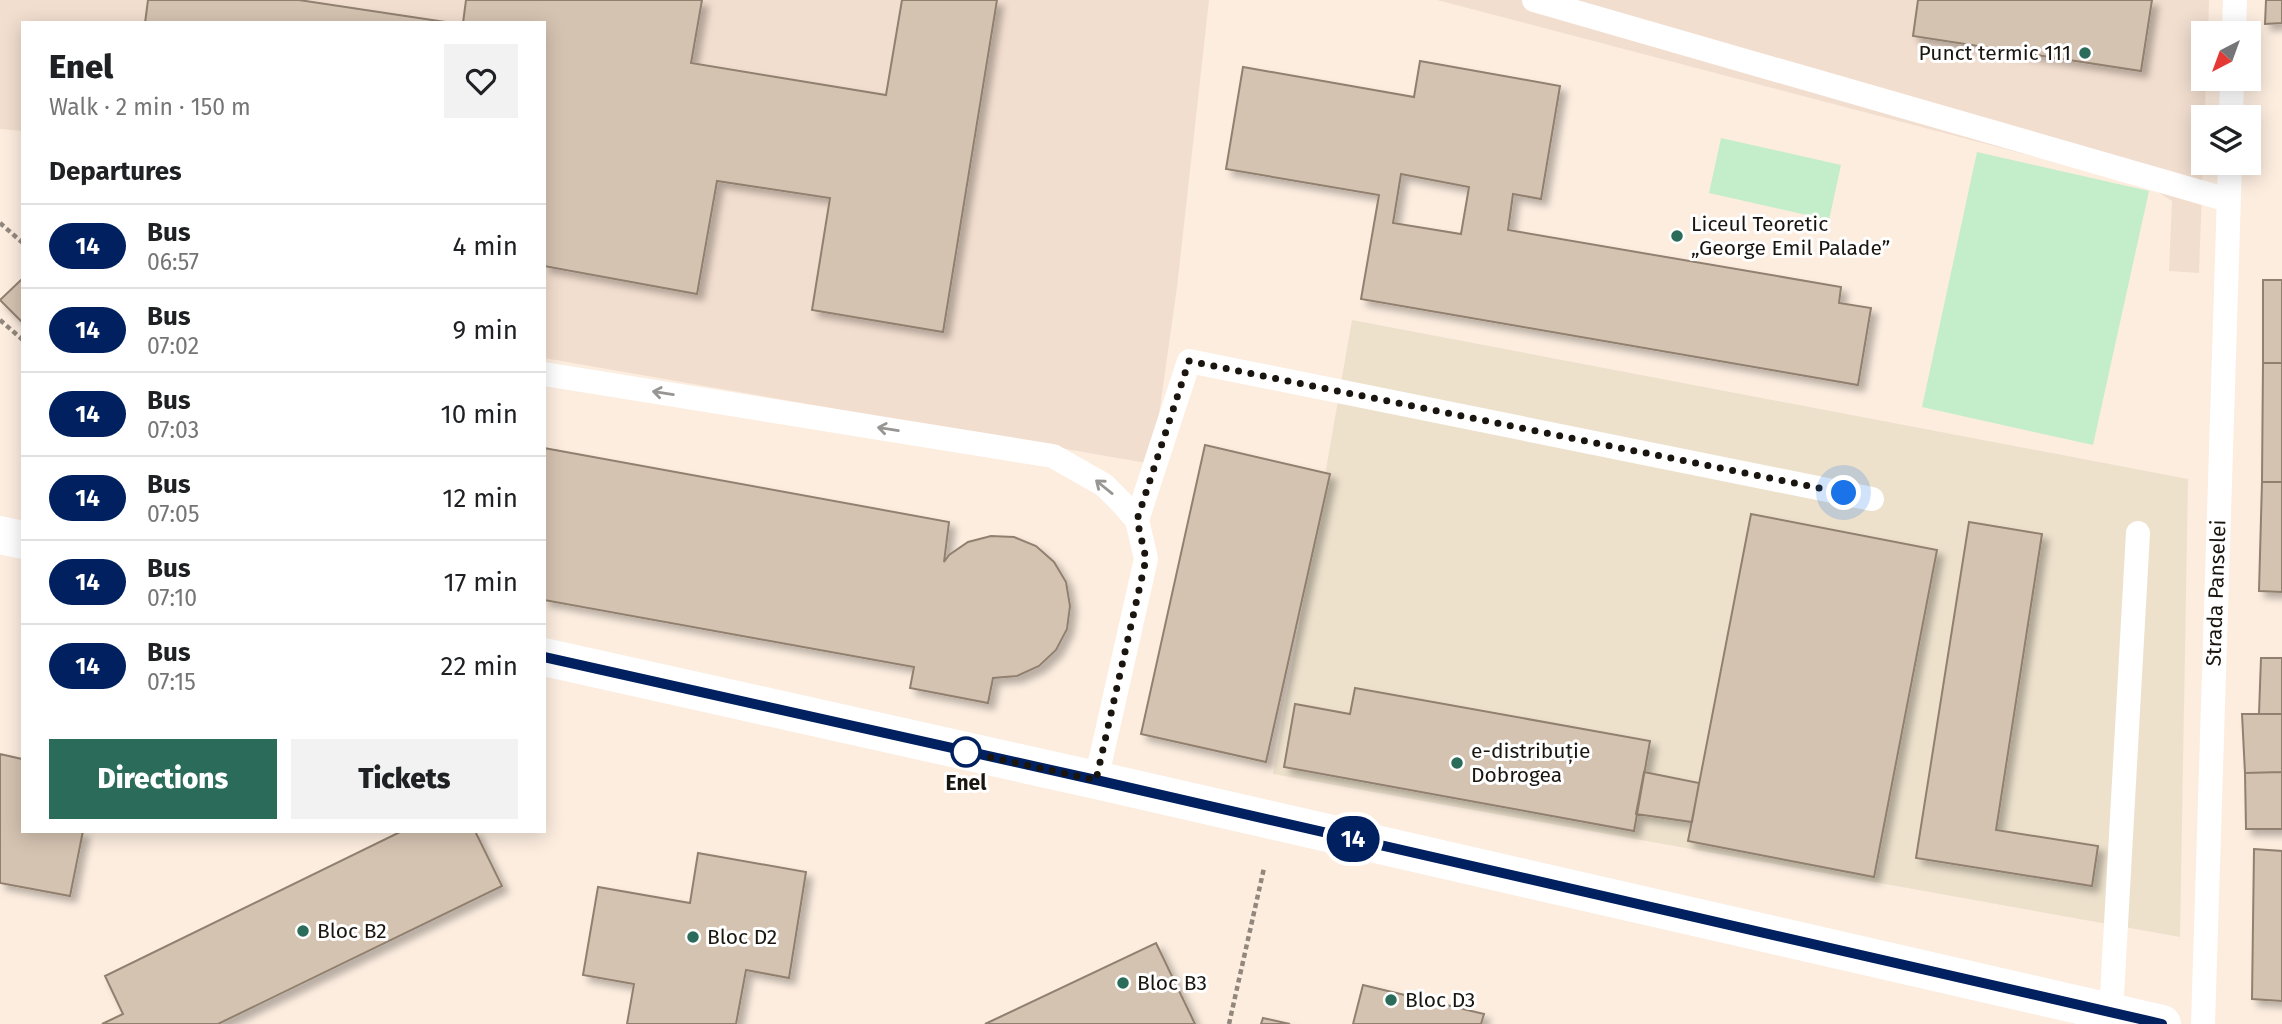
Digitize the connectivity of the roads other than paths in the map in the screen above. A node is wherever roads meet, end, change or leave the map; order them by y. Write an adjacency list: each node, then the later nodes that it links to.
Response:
1 (1534, 0): 5 (lane)
2 (2235, 0): 3 (lane)
3 (2234, 21)
4 (2229, 175): 5 (lane, Strada Panselei)
5 (2228, 200): 16 (lane, Strada Panselei)
6 (546, 374): 8 (lane, one-way to 6)
7 (1872, 499): 8 (lane)
8 (1137, 520): 13 (lane)
9 (2138, 533): 14 (lane)
10 (0, 535): 11 (street)
11 (21, 540)
12 (546, 657): 13 (street)
13 (1096, 780): 14 (street)
14 (2111, 1013): 15 (street)
15 (2162, 1024)
16 (2203, 1024)

